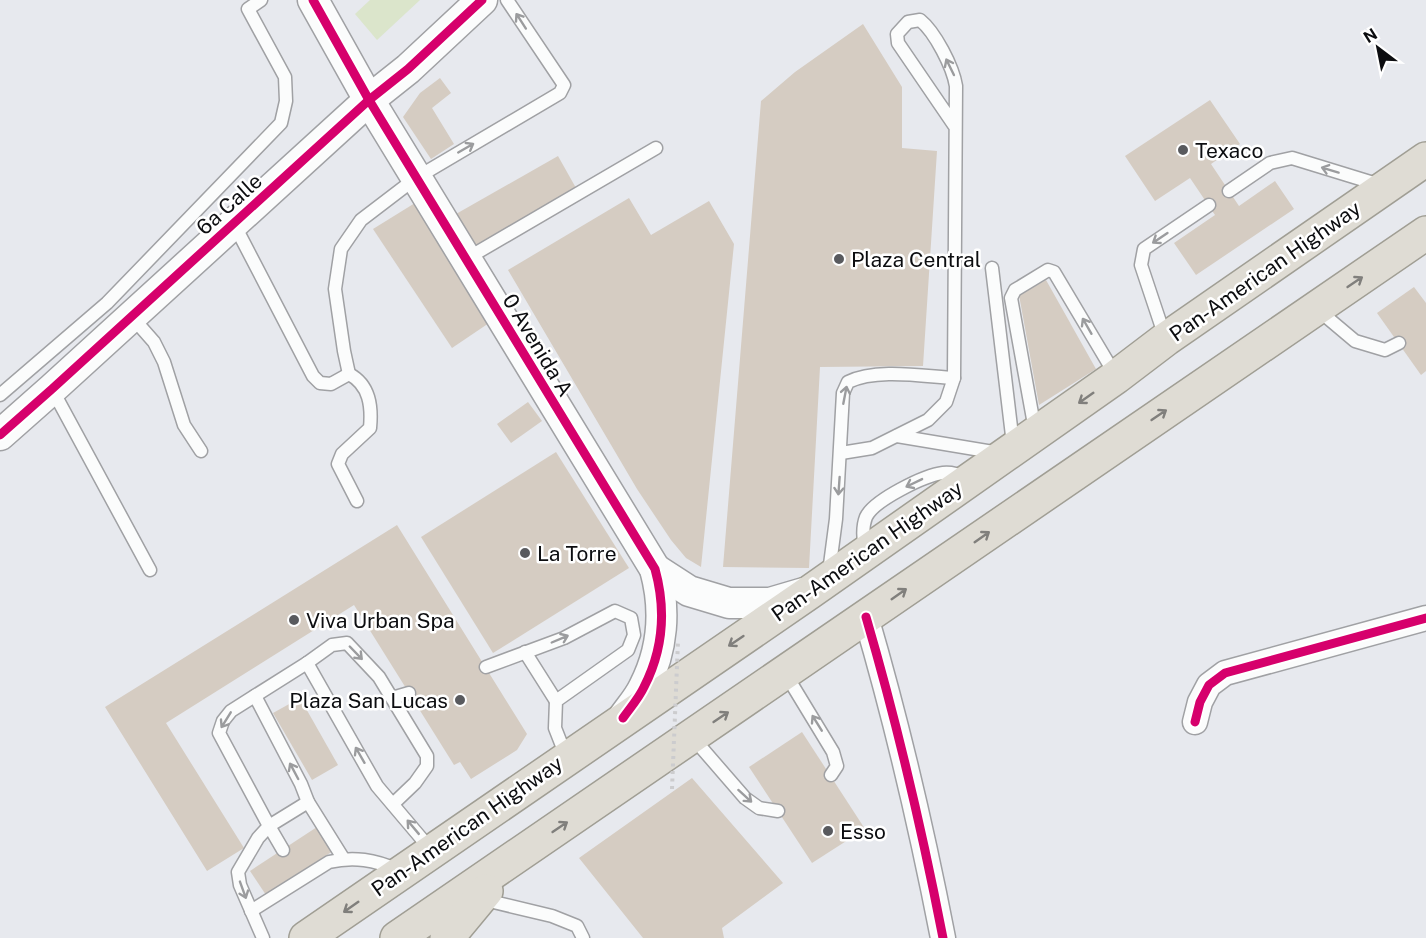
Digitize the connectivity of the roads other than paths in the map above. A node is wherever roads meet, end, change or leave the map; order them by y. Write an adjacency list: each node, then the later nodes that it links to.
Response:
1 (261, 0): 5 (lane)
2 (313, 0): 6 (street, 0 Avenida A)
3 (482, 0): 6 (street, 6a Calle)
4 (507, 0): 10 (lane, one-way to 4)
5 (246, 4): 26 (lane)
6 (369, 100): 10 (street, 0 Avenida A); 14 (street, 6a Calle)
7 (954, 125): 7 (lane, one-way to 7); 24 (lane)
8 (656, 148): 16 (lane)
9 (1426, 159): 11 (highway, Pan-American Highway)
10 (416, 178): 16 (street, 0 Avenida A); 22 (lane)
11 (1386, 187): 12 (lane, one-way to 12); 20 (highway, Pan-American Highway)
12 (1229, 191)
13 (1209, 205): 20 (lane, one-way to 20)
14 (234, 224): 19 (street, 6a Calle); 22 (lane)
15 (1423, 239): 18 (highway, one-way to 15)
16 (465, 260): 33 (street, 0 Avenida A)
17 (992, 268): 29 (lane)
18 (1316, 308): 21 (lane); 37 (highway, one-way to 18)
19 (132, 317): 25 (street, 6a Calle); 30 (lane)
20 (1166, 339): 23 (highway, Pan-American Highway)
21 (1399, 344)
22 (349, 374): 32 (lane)
23 (1116, 377): 29 (highway, Pan-American Highway, one-way to 29); 29 (lane, one-way to 29)
24 (954, 378): 28 (lane); 31 (lane, one-way to 24)
25 (52, 389): 27 (street, 6a Calle); 34 (lane)
26 (0, 395)
27 (0, 435)
28 (897, 436): 29 (lane); 31 (lane)
29 (1018, 445): 35 (highway, Pan-American Highway, one-way to 35)
30 (201, 451)
31 (841, 453): 35 (lane, one-way to 35)
32 (357, 501)
33 (654, 569): 35 (street, 0 Avenida A); 46 (street, 0 Avenida A)
34 (150, 570)
35 (819, 585): 46 (highway, Pan-American Highway, one-way to 46)
36 (1426, 618): 47 (street)
37 (860, 621): 41 (highway); 67 (street); 68 (street)
38 (525, 652): 40 (lane); 45 (lane); 45 (lane, one-way to 45)
39 (307, 663): 43 (lane); 44 (lane, one-way to 44); 52 (lane, one-way to 39)
40 (486, 667)
41 (785, 673): 48 (highway, one-way to 41); 50 (lane, one-way to 41)
42 (409, 693): 44 (lane)
43 (255, 696): 51 (lane, one-way to 43); 54 (lane, one-way to 54)
44 (392, 698): 52 (lane)
45 (556, 702): 49 (lane)
46 (623, 718): 49 (highway, Pan-American Highway)
47 (1195, 722)
48 (692, 737): 53 (lane, one-way to 53); 58 (highway, one-way to 48)
49 (567, 758): 56 (highway, Pan-American Highway)
50 (831, 776)
51 (308, 802): 54 (lane); 57 (lane)
52 (393, 804): 56 (lane, one-way to 52)
53 (778, 811)
54 (269, 826): 55 (lane); 61 (lane, one-way to 61)
55 (283, 850)
56 (432, 851): 59 (highway, Pan-American Highway)
57 (343, 858): 59 (lane); 61 (lane)
58 (512, 860): 60 (highway); 64 (highway)
59 (402, 872): 63 (highway, Pan-American Highway, one-way to 63)
60 (480, 899): 65 (highway); 66 (lane)
61 (251, 910): 62 (lane)
62 (262, 938)
63 (306, 938)
64 (397, 938)
65 (447, 938)
66 (583, 938)
67 (933, 938)
68 (943, 938)

